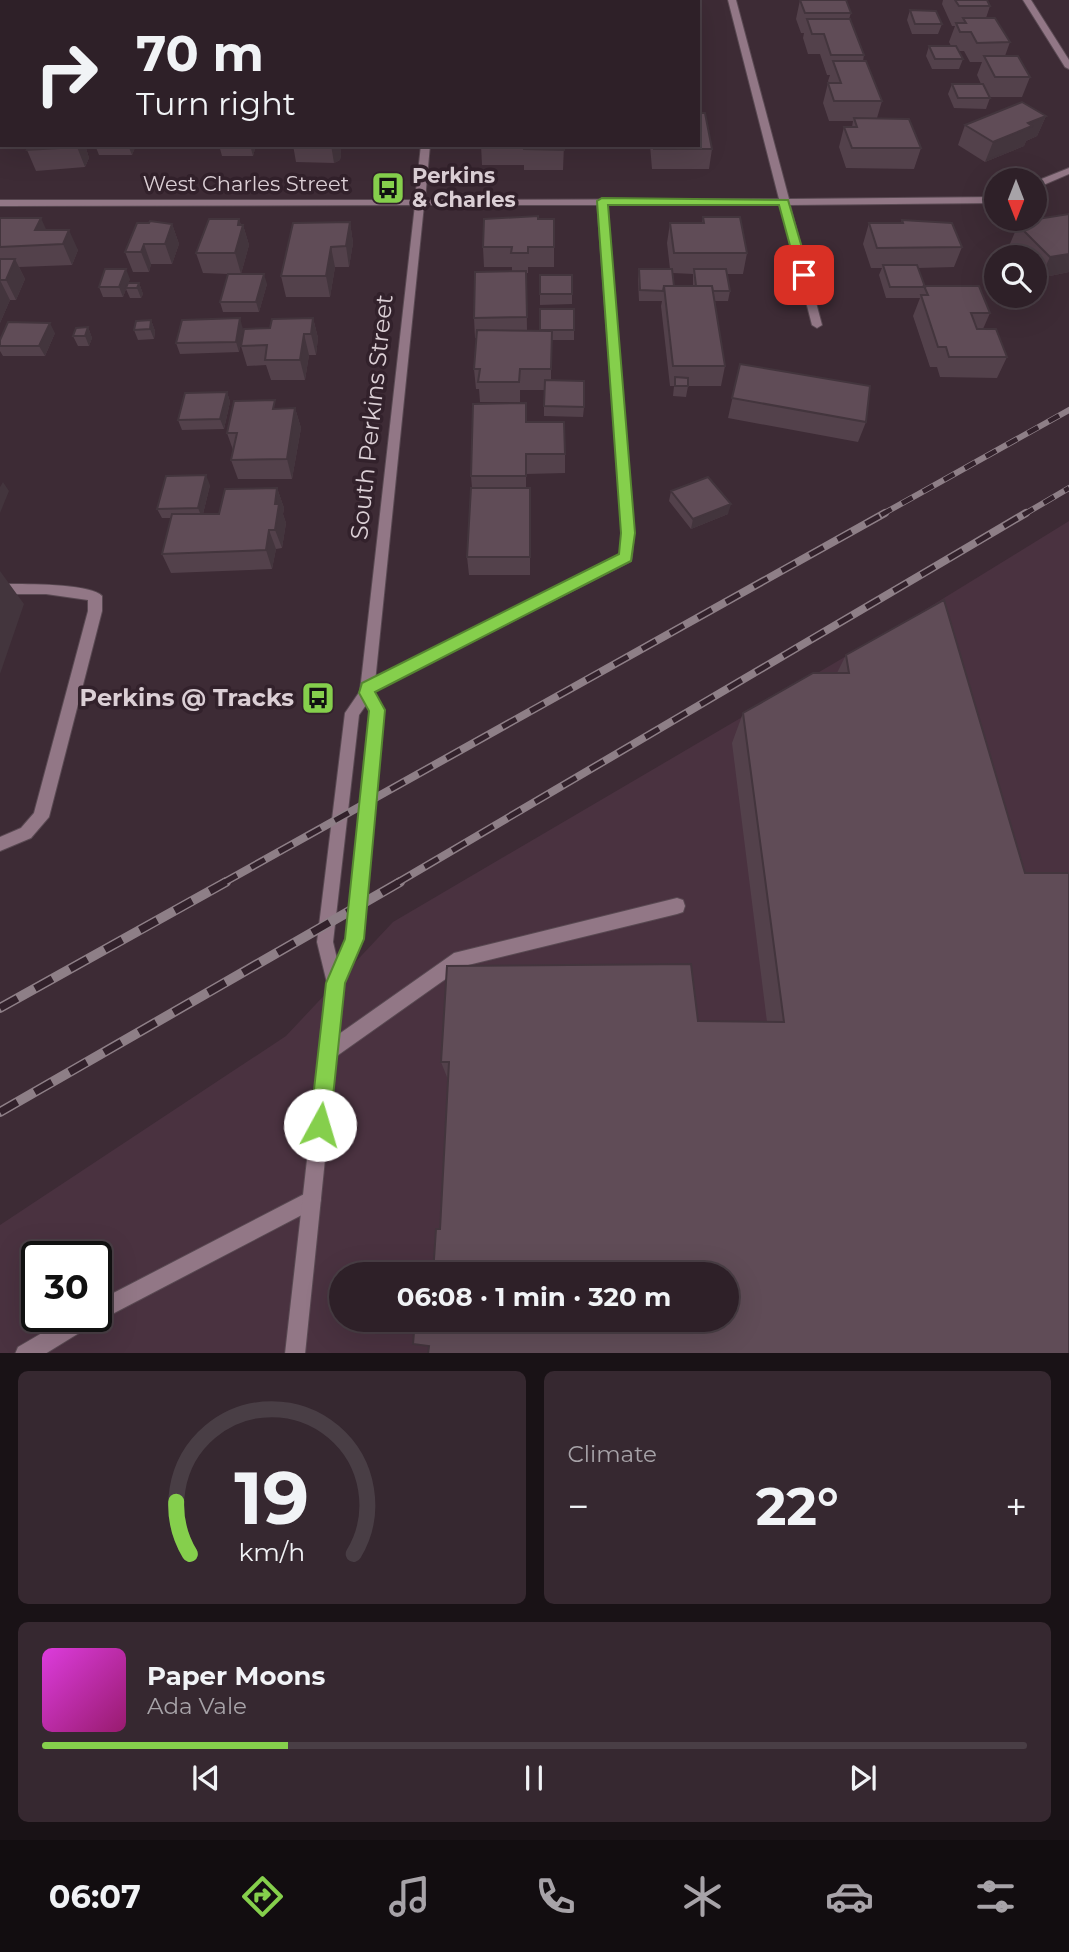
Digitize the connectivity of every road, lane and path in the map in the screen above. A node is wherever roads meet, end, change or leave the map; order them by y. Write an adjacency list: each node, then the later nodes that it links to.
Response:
1 (732, 0): 10 (street)
2 (1027, 0): 3 (street)
3 (1069, 67)
4 (426, 147): 9 (street, South Perkins Street)
5 (1069, 171): 6 (street)
6 (1047, 180)
7 (984, 200): 10 (street, West Charles Street)
8 (602, 201): 9 (street, West Charles Street); 10 (street, West Charles Street); 14 (street)
9 (420, 202): 11 (street, West Charles Street); 14 (street, South Perkins Street)
10 (784, 202): 12 (street)
11 (0, 203)
12 (817, 324)
13 (0, 589): 15 (street)
14 (367, 691): 17 (street, South Perkins Street); 17 (street, South Perkins Street)
15 (0, 844)
16 (677, 906): 18 (street)
17 (335, 983): 18 (street, South Perkins Street)
18 (328, 1052): 19 (street, South Perkins Street)
19 (312, 1199): 20 (street); 23 (street, South Perkins Street)
20 (112, 1304)
21 (62, 1332): 22 (street)
22 (25, 1353)
23 (295, 1353)

